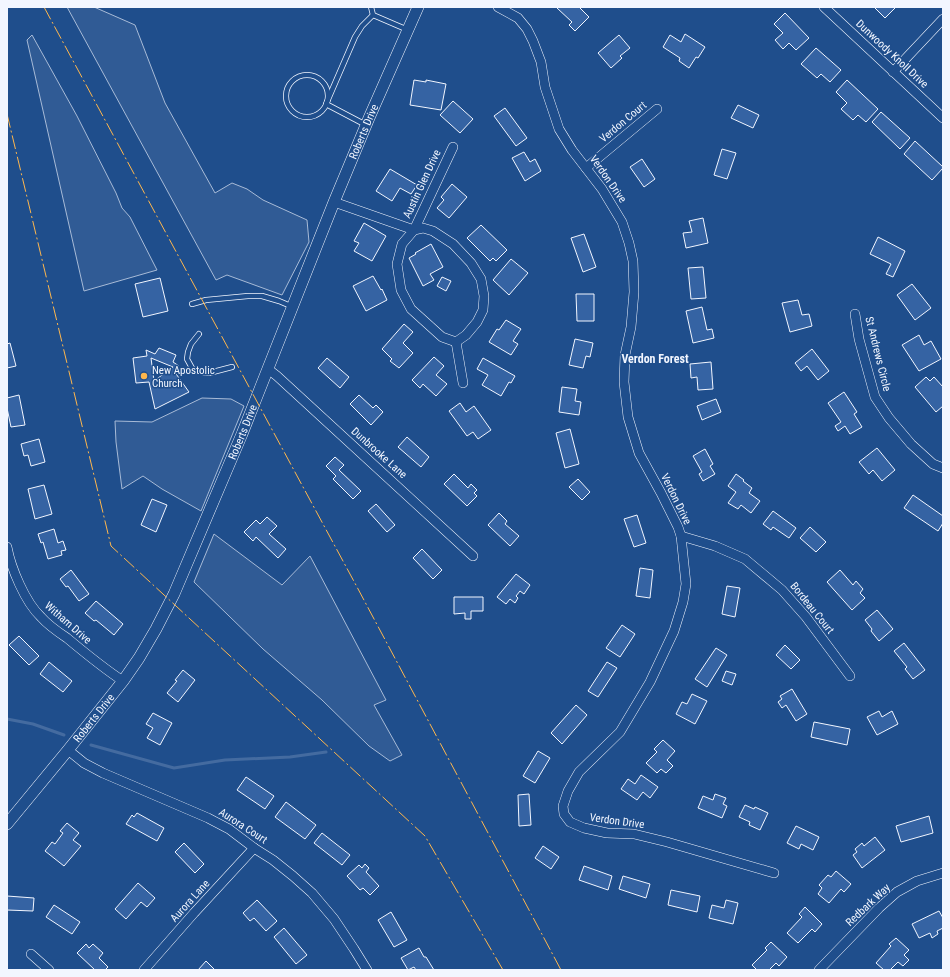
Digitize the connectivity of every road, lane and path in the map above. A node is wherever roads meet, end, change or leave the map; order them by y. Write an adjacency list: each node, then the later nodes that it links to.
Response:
1 (371, 7): 5 (lane)
2 (418, 7): 7 (street, Roberts Drive)
3 (498, 7): 14 (street, Verdon Drive)
4 (824, 7): 8 (street, Dunwoody Knoll Drive)
5 (373, 15): 7 (lane); 9 (lane)
6 (943, 19): 8 (street)
7 (408, 30): 12 (street, Roberts Drive)
8 (893, 72): 11 (street, Dunwoody Knoll Drive)
9 (326, 104): 9 (lane); 12 (lane)
10 (657, 109): 14 (street, Verdon Court)
11 (943, 118)
12 (366, 125): 15 (street, Roberts Drive)
13 (452, 148): 16 (street, Austin Glen Drive)
14 (586, 168): 26 (street, Verdon Drive)
15 (334, 202): 16 (street, Austin Glen Drive); 18 (street, Roberts Drive)
16 (414, 230): 21 (street, Austin Glen Drive); 21 (street, Austin Glen Drive)
17 (192, 304): 18 (lane)
18 (293, 307): 23 (street, Roberts Drive)
19 (855, 314): 25 (street, St Andrews Circle)
20 (200, 334): 22 (lane)
21 (456, 342): 24 (street)
22 (232, 367)
23 (268, 369): 28 (street, Dunbrooke Lane); 30 (street, Roberts Drive)
24 (463, 383)
25 (943, 468)
26 (681, 536): 29 (street, Bordeau Court); 34 (street, Verdon Drive)
27 (7, 546): 30 (street, Witham Drive)
28 (473, 556)
29 (850, 676)
30 (123, 681): 31 (street, Roberts Drive)
31 (68, 750): 32 (street, Roberts Drive); 33 (street, Aurora Court)
32 (7, 824)
33 (254, 848): 38 (street, Aurora Lane); 39 (street, Aurora Court)
34 (774, 873)
35 (943, 873): 40 (street, Redbark Way)
36 (31, 954): 37 (street)
37 (48, 970)
38 (144, 970)
39 (367, 970)
40 (819, 970)

